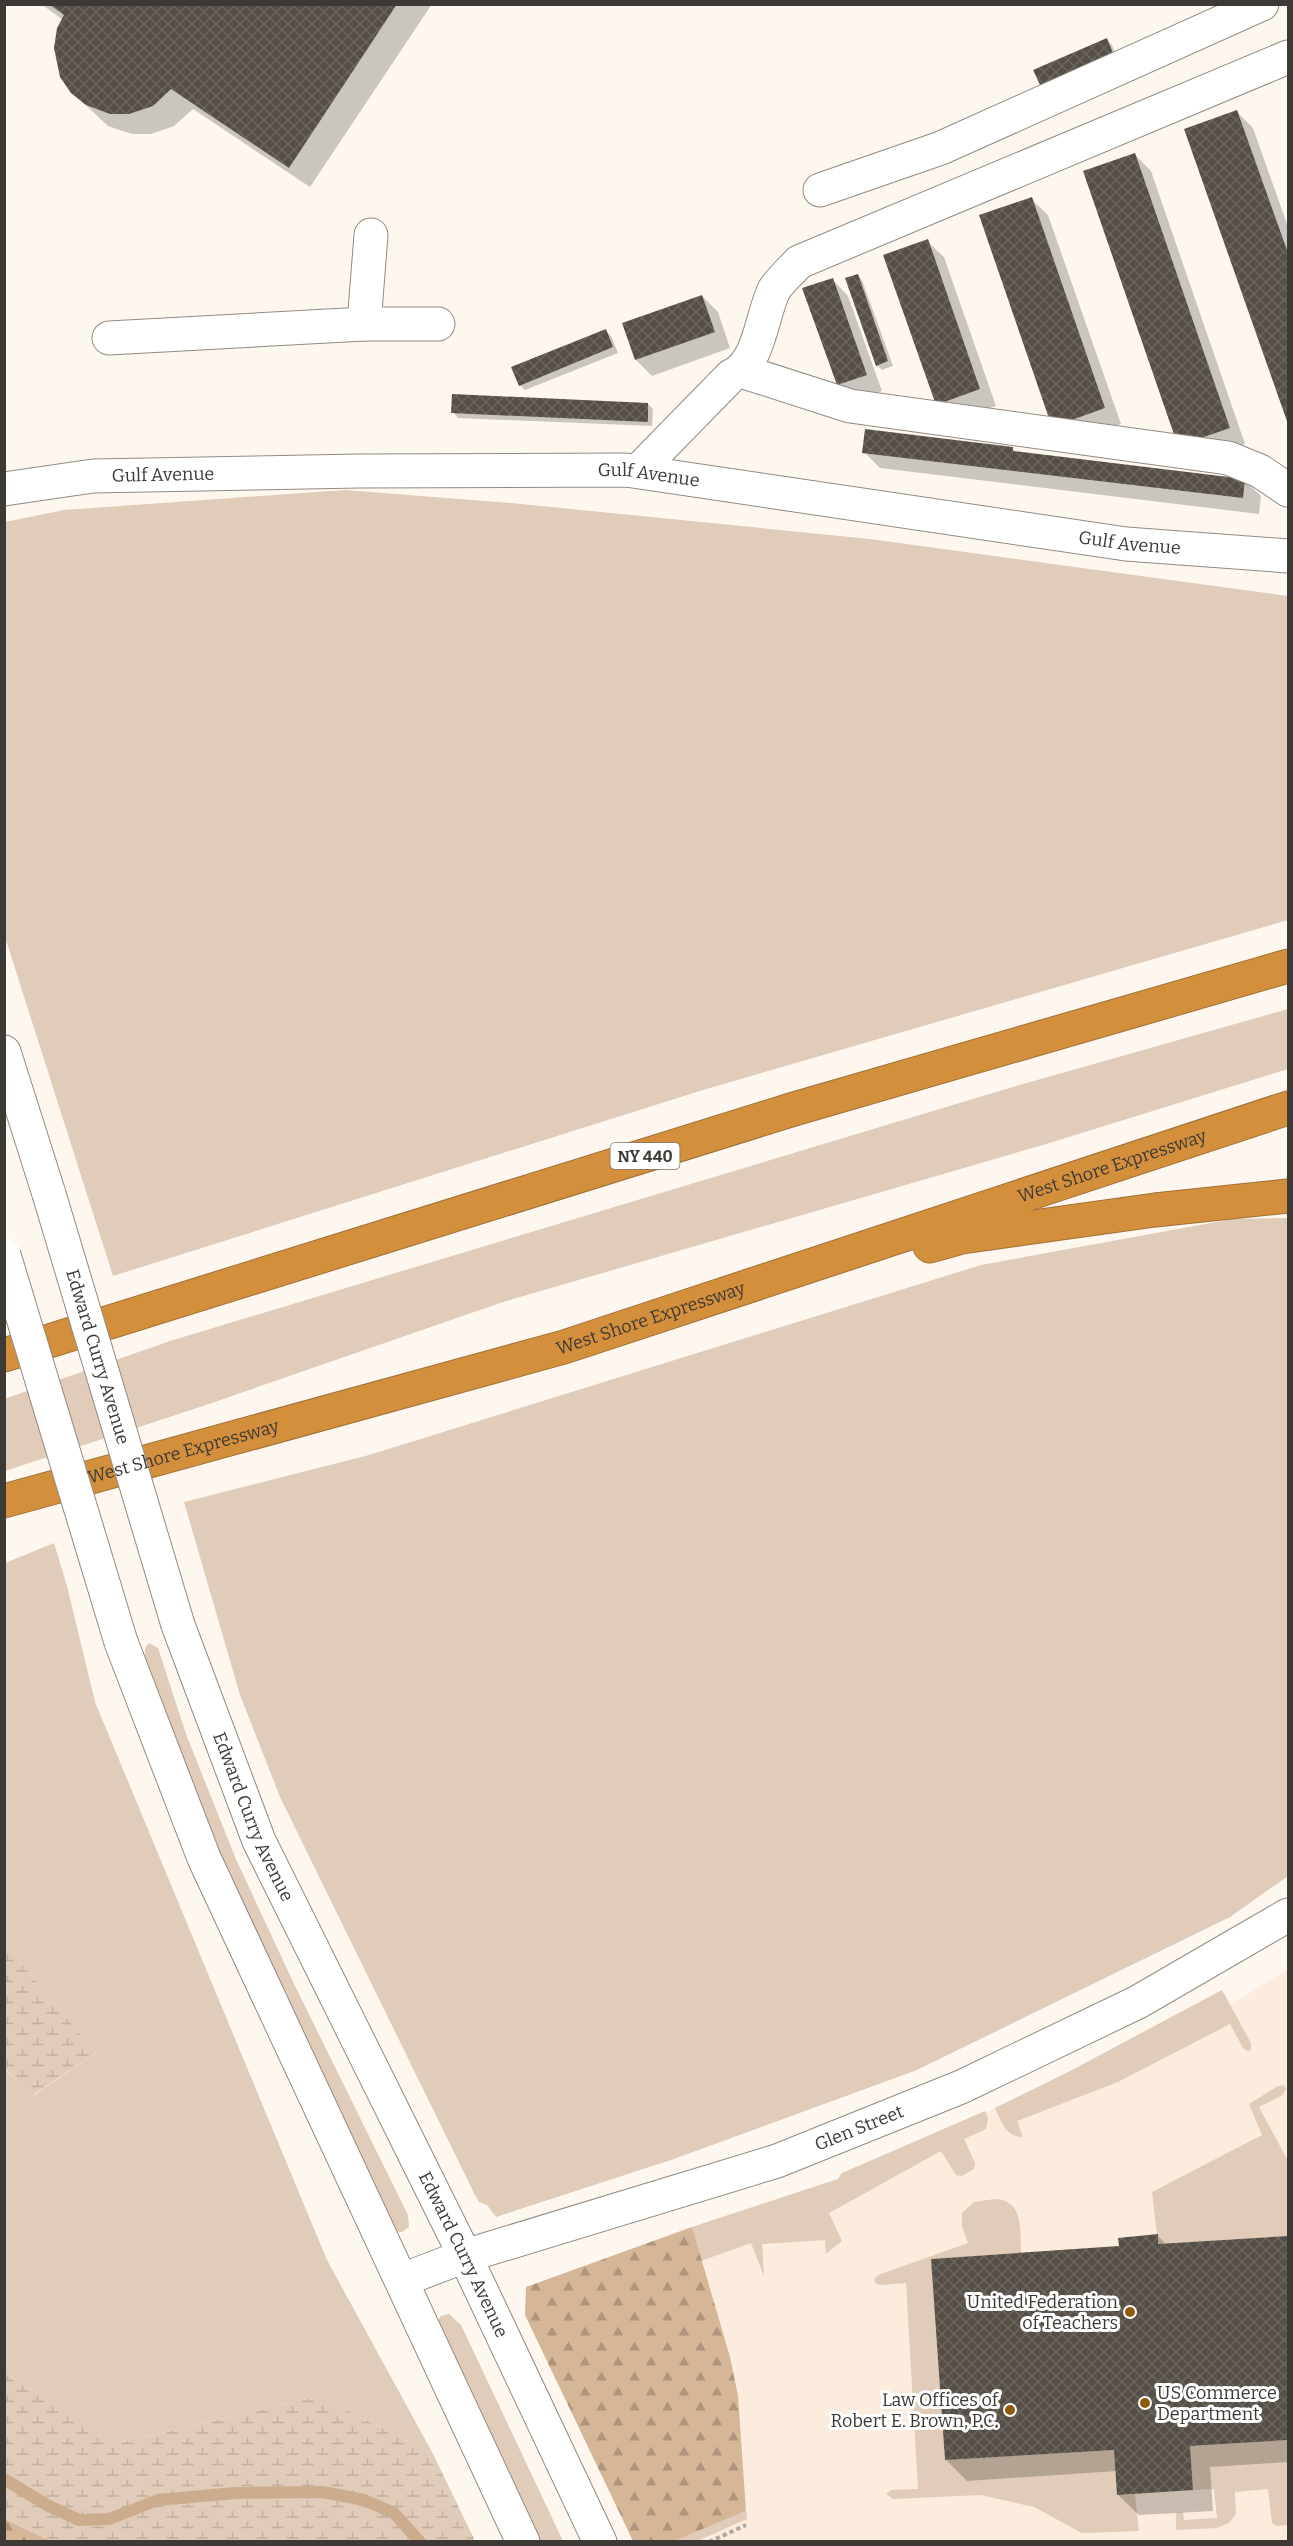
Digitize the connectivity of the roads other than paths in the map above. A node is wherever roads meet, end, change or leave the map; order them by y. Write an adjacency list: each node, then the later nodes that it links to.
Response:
1 (1262, 4): 3 (street)
2 (1288, 57): 8 (street)
3 (820, 190)
4 (371, 235): 5 (street)
5 (364, 324): 6 (street); 7 (street)
6 (438, 324)
7 (109, 338)
8 (741, 371): 9 (street); 11 (street)
9 (638, 471): 10 (street, Gulf Avenue); 12 (street, Gulf Avenue)
10 (4, 489)
11 (1288, 490)
12 (1288, 556)
13 (1288, 966): 19 (highway, NY 440)
14 (4, 1052): 22 (street, Edward Curry Avenue, bridge)
15 (1288, 1108): 18 (highway, West Shore Expressway)
16 (1288, 1196): 18 (highway)
17 (4, 1255): 23 (street, bridge)
18 (564, 1347): 20 (highway, West Shore Expressway)
19 (4, 1355)
20 (4, 1501)
21 (1288, 1915): 22 (street, Glen Street)
22 (465, 2256): 23 (street, Glen Street); 25 (street, Edward Curry Avenue)
23 (402, 2280): 24 (street)
24 (523, 2541)
25 (600, 2541)

